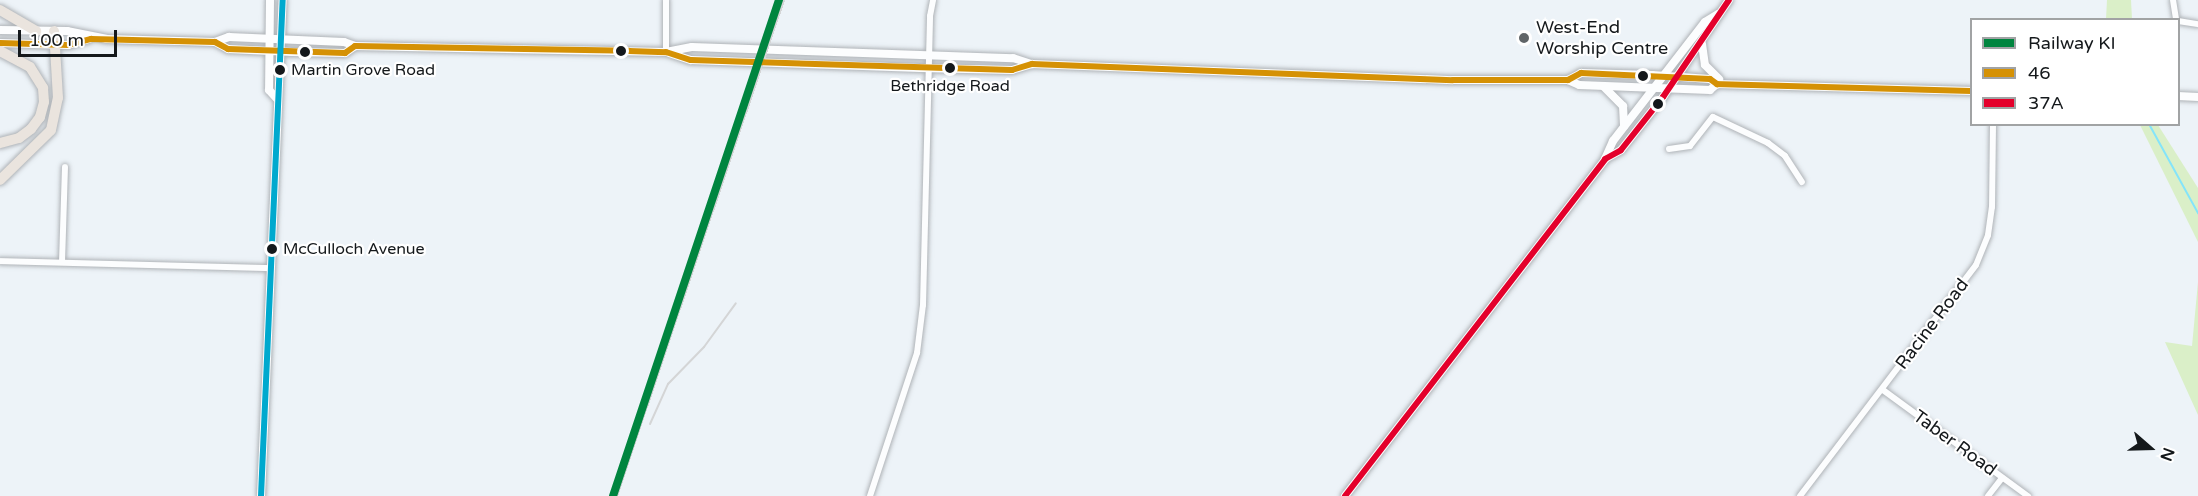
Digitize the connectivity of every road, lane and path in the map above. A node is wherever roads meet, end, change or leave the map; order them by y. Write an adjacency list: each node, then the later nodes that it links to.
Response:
1 (270, 0): 15 (main road)
2 (283, 0): 17 (main road)
3 (666, 0): 26 (street)
4 (933, 0): 27 (street)
5 (1729, 0): 8 (main road)
6 (2173, 0): 9 (street)
7 (0, 10): 13 (highway)
8 (1718, 14): 21 (main road); 30 (main road)
9 (2177, 18)
10 (2180, 21): 11 (street)
11 (2198, 24)
12 (0, 30): 13 (main road)
13 (36, 31): 14 (main road)
14 (54, 31): 16 (main road); 20 (highway)
15 (269, 38): 17 (main road); 18 (main road); 24 (main road)
16 (91, 39): 18 (main road); 20 (main road)
17 (282, 39): 22 (main road); 25 (main road)
18 (215, 42): 24 (main road)
19 (0, 43): 20 (main road)
20 (54, 44): 47 (highway)
21 (1702, 44): 31 (main road); 33 (main road)
22 (355, 46): 25 (main road); 26 (main road)
23 (0, 51): 43 (highway)
24 (269, 51): 25 (main road); 40 (main road)
25 (282, 52): 40 (main road)
26 (666, 52): 27 (main road); 29 (main road)
27 (929, 56): 28 (main road); 29 (street)
28 (1032, 64): 29 (main road); 32 (main road)
29 (929, 68): 55 (street)
30 (1664, 76): 31 (main road); 32 (main road); 35 (main road)
31 (1678, 76): 33 (main road); 36 (main road)
32 (1568, 80): 34 (main road)
33 (1720, 84): 36 (main road); 37 (main road)
34 (1604, 86): 35 (main road); 42 (main road)
35 (1655, 88): 36 (main road); 42 (main road)
36 (1670, 89): 45 (main road)
37 (1970, 92)
38 (2180, 96): 39 (main road)
39 (2198, 97)
40 (277, 99): 51 (main road)
41 (1993, 126): 52 (street, Racine Road)
42 (1624, 127): 45 (main road)
43 (0, 144)
44 (1669, 149): 48 (street)
45 (1605, 159): 56 (main road)
46 (65, 167): 50 (street)
47 (0, 180)
48 (1802, 182)
49 (0, 261): 50 (street)
50 (62, 262): 51 (street)
51 (271, 268): 54 (main road)
52 (1882, 390): 53 (street, Taber Road); 57 (street, Racine Road)
53 (2002, 478): 58 (street); 59 (street, Taber Road)
54 (261, 496)
55 (870, 496)
56 (1345, 496)
57 (1800, 496)
58 (1988, 496)
59 (2028, 496)

